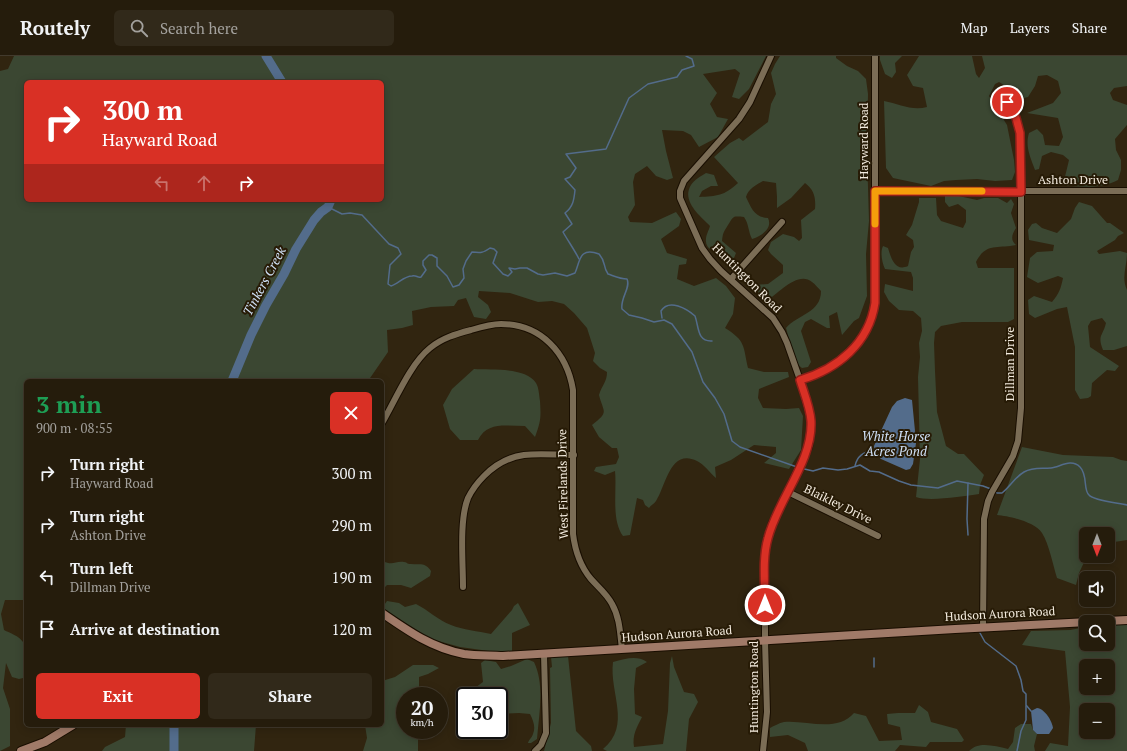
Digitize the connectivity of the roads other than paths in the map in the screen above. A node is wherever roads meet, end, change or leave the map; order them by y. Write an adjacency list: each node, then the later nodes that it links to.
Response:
1 (771, 56): 8 (street, Huntington Road)
2 (875, 56): 4 (street, Hayward Road)
3 (1003, 97): 6 (street, Dillman Drive)
4 (875, 191): 6 (street, Ashton Drive); 9 (street, Hayward Road)
5 (1127, 191): 6 (street, Ashton Drive)
6 (1021, 192): 17 (street, Dillman Drive)
7 (782, 222): 8 (street)
8 (731, 279): 9 (street, Huntington Road)
9 (800, 380): 12 (street, Huntington Road)
10 (384, 420): 11 (street, West Firelands Drive)
11 (574, 455): 14 (street); 19 (street, West Firelands Drive)
12 (788, 492): 13 (street, Blaikley Drive); 18 (street, Huntington Road)
13 (878, 536)
14 (463, 587)
15 (384, 614): 20 (street, Hudson Aurora Road)
16 (1127, 620): 17 (street, Hudson Aurora Road)
17 (983, 627): 18 (street, Hudson Aurora Road)
18 (765, 640): 19 (street, Hudson Aurora Road); 24 (street, Huntington Road)
19 (622, 649): 20 (street, Hudson Aurora Road)
20 (544, 654): 23 (street)
21 (70, 727): 22 (street)
22 (21, 751)
23 (535, 751)
24 (763, 751)

